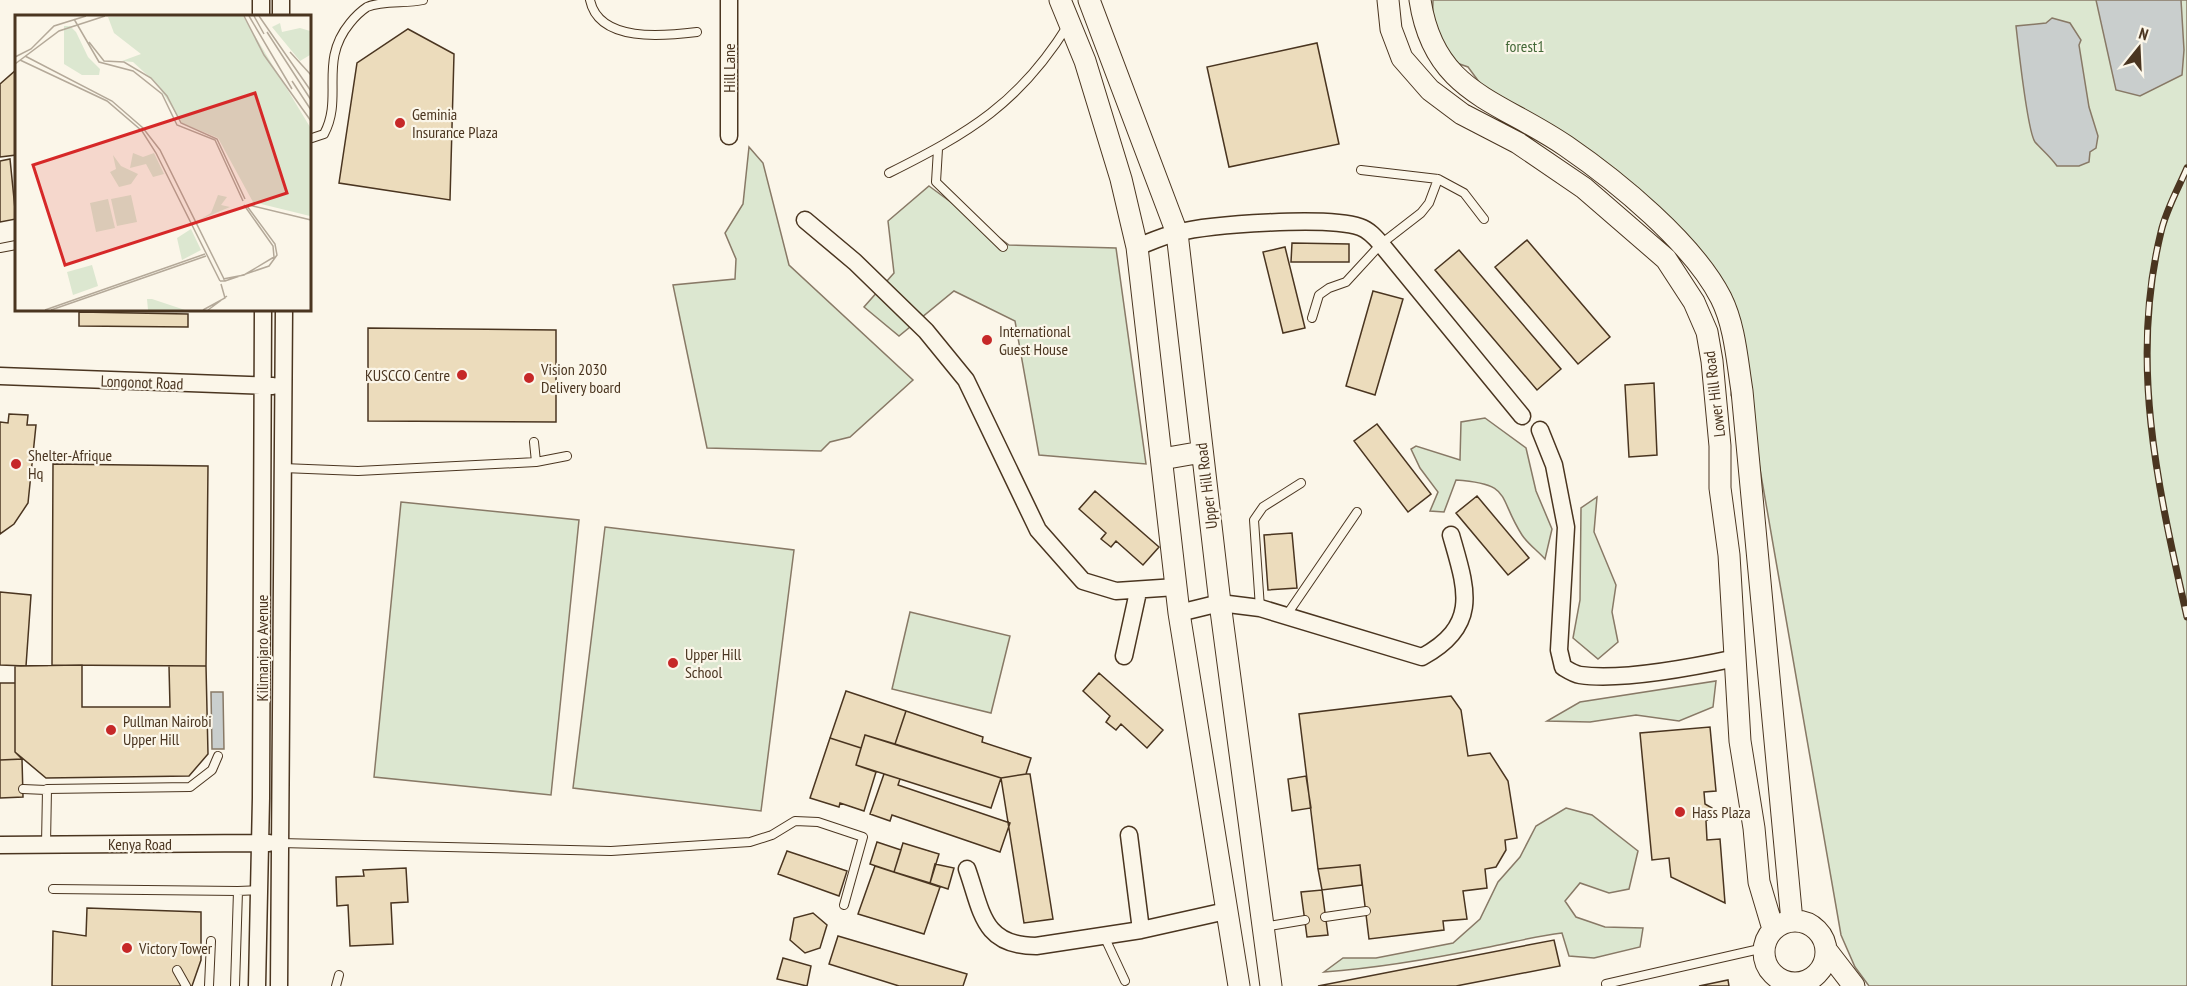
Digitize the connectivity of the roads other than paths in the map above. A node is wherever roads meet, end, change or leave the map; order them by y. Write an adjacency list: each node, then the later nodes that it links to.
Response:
1 (423, 0): 10 (lane)
2 (590, 0): 8 (lane)
3 (729, 0): 9 (street, Hill Lane)
4 (1089, 0): 17 (street, Upper Hill Road)
5 (1388, 0): 47 (street, Lower Hill Road)
6 (1420, 0): 69 (street, Lower Hill Road)
7 (1064, 8): 11 (lane); 21 (street)
8 (697, 32)
9 (729, 136)
10 (310, 139)
11 (938, 149): 13 (lane); 20 (lane)
12 (1361, 170): 14 (lane)
13 (889, 173)
14 (1438, 179): 15 (lane); 18 (lane)
15 (1484, 219)
16 (805, 220): 41 (street)
17 (1177, 233): 18 (street); 21 (street); 32 (street, Upper Hill Road)
18 (1381, 244): 25 (lane); 29 (street)
19 (15, 245): 22 (lane)
20 (1004, 247)
21 (1137, 247): 34 (street)
22 (0, 248)
23 (263, 310): 28 (street, Kilimanjaro Avenue)
24 (284, 310): 27 (street, Kilimanjaro Avenue)
25 (1312, 318)
26 (0, 376): 28 (street, Longonot Road)
27 (283, 386): 28 (street, Longonot Road); 36 (street, Kilimanjaro Avenue)
28 (263, 387): 52 (street, Kilimanjaro Avenue)
29 (1522, 416)
30 (1540, 430): 47 (street)
31 (534, 442): 35 (lane)
32 (1202, 452): 34 (street); 42 (street, Upper Hill Road)
33 (567, 456): 35 (lane)
34 (1162, 459): 40 (street)
35 (536, 462): 36 (lane)
36 (283, 468): 53 (street, Kilimanjaro Avenue)
37 (1301, 483): 43 (lane)
38 (1357, 512): 45 (lane)
39 (1451, 535): 45 (street)
40 (1176, 587): 41 (street); 44 (street)
41 (1138, 592): 46 (street)
42 (1220, 603): 43 (street); 44 (street); 65 (street, Upper Hill Road)
43 (1260, 608): 45 (street)
44 (1179, 613): 61 (street)
45 (1286, 616)
46 (1125, 656)
47 (1736, 658): 69 (street, Lower Hill Road)
48 (218, 756): 50 (lane)
49 (23, 789): 50 (lane)
50 (46, 790): 54 (lane)
51 (1129, 836): 66 (street)
52 (260, 843): 53 (street, Kenya Road); 54 (street, Kenya Road); 58 (street, Kilimanjaro Avenue)
53 (279, 843): 60 (lane); 80 (street, Kilimanjaro Avenue)
54 (45, 844): 55 (street, Kenya Road)
55 (0, 845)
56 (967, 868): 67 (street)
57 (52, 889): 59 (lane)
58 (260, 890): 59 (lane); 79 (street, Kilimanjaro Avenue)
59 (238, 891): 78 (lane)
60 (844, 905)
61 (1226, 911): 66 (street); 82 (street)
62 (1366, 911): 63 (lane)
63 (1325, 917)
64 (1305, 920): 65 (lane)
65 (1263, 927): 83 (street, Upper Hill Road)
66 (1141, 930): 67 (street)
67 (1104, 936): 73 (lane)
68 (211, 941): 77 (lane)
69 (1773, 951): 70 (street); 74 (lane); 75 (street)
70 (1827, 951): 75 (street); 84 (street)
71 (177, 970): 76 (lane)
72 (339, 975): 81 (lane)
73 (1125, 981)
74 (1606, 984)
75 (1803, 984)
76 (186, 986)
77 (209, 986)
78 (235, 986)
79 (257, 986)
80 (279, 986)
81 (336, 986)
82 (1239, 986)
83 (1271, 986)
84 (1854, 986)

